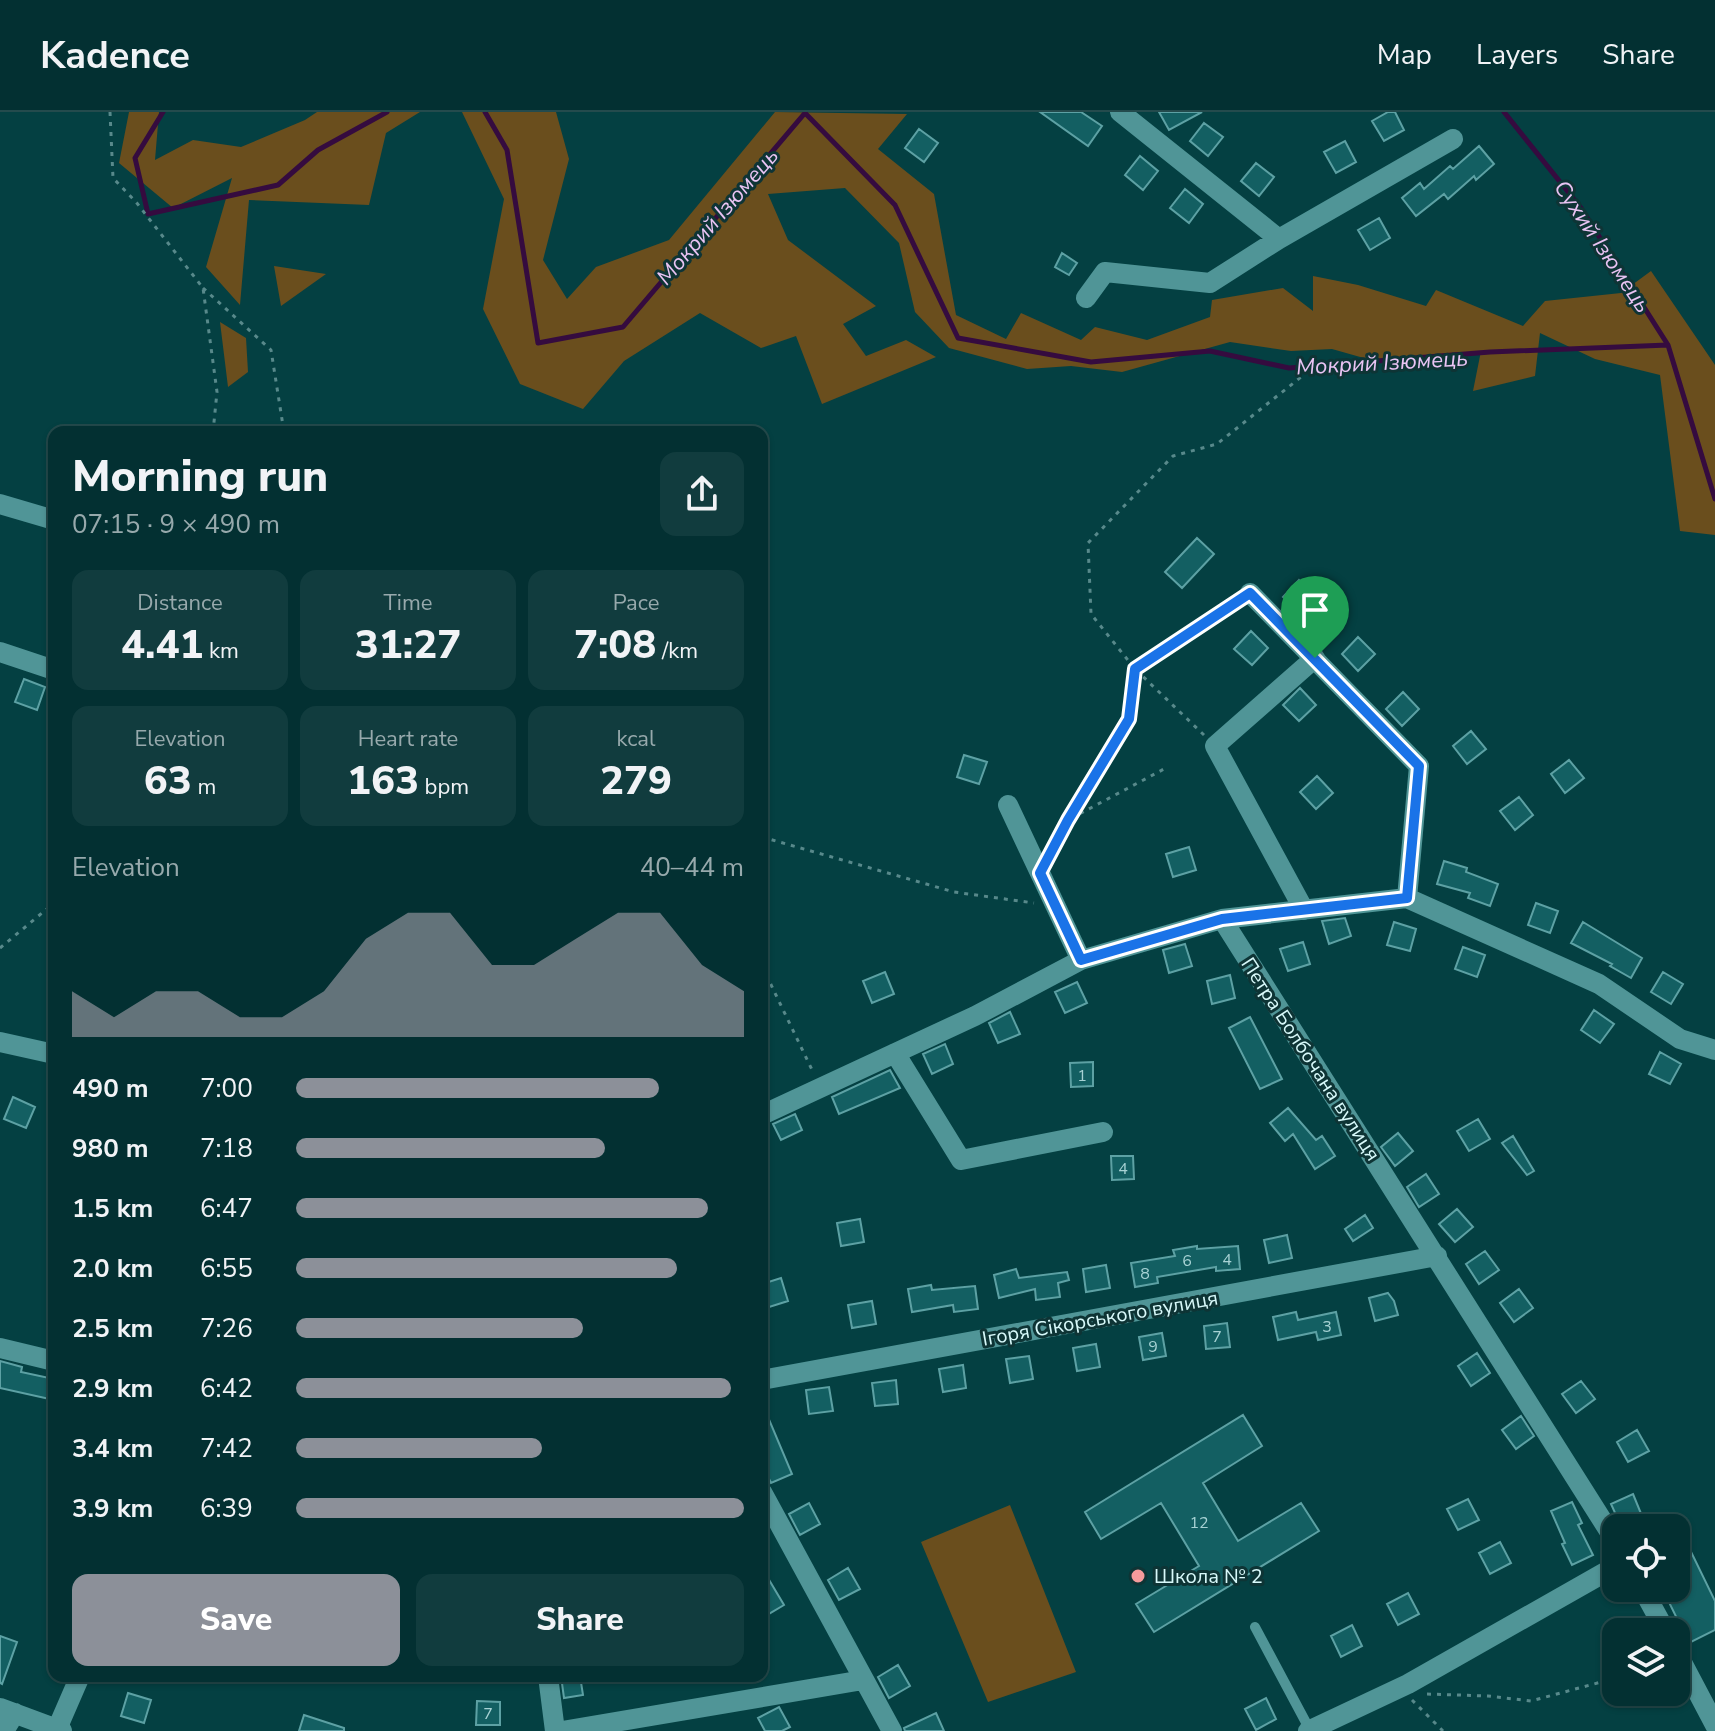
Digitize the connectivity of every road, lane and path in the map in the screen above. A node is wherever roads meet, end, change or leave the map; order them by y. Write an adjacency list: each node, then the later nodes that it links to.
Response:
1 (110, 112): 5 (path)
2 (1130, 114): 4 (street)
3 (1453, 139): 4 (street)
4 (1279, 239): 6 (street)
5 (203, 288): 8 (path); 9 (path)
6 (1086, 298)
7 (1301, 377): 16 (path)
8 (214, 426)
9 (283, 426)
10 (0, 504): 11 (street)
11 (48, 518)
12 (1250, 593): 14 (street); 16 (path)
13 (0, 652): 15 (street)
14 (1315, 658): 17 (street); 23 (street)
15 (48, 668)
16 (1135, 669): 17 (path); 20 (path)
17 (1215, 746): 26 (street)
18 (1164, 769): 20 (path)
19 (1008, 805): 22 (street)
20 (1068, 820): 22 (path)
21 (768, 839): 24 (path)
22 (1040, 873): 24 (street)
23 (1407, 898): 26 (street); 32 (street)
24 (1056, 906): 29 (street)
25 (48, 908): 28 (path)
26 (1304, 910): 27 (street)
27 (1222, 919): 29 (street); 38 (street, Петра Болбочана вулиця)
28 (0, 948)
29 (1081, 960): 34 (street)
30 (768, 978): 35 (path)
31 (0, 1042): 33 (street)
32 (1715, 1050)
33 (48, 1053)
34 (895, 1053): 35 (street); 37 (street)
35 (821, 1088): 36 (street)
36 (768, 1112)
37 (1103, 1132)
38 (1437, 1256): 41 (street, Ігоря Сікорського вулиця); 43 (street, Петра Болбочана вулиця)
39 (0, 1348): 40 (street)
40 (48, 1360)
41 (768, 1379)
42 (768, 1503): 47 (street)
43 (1602, 1520)
44 (1602, 1574): 51 (street)
45 (1255, 1627): 58 (lane)
46 (1690, 1678): 53 (street)
47 (863, 1680): 56 (street); 57 (street)
48 (78, 1682): 54 (street)
49 (549, 1682): 55 (street)
50 (1602, 1682): 51 (path)
51 (1401, 1691): 58 (street); 59 (path)
52 (6, 1717): 54 (street)
53 (1715, 1725)
54 (59, 1730)
55 (555, 1731)
56 (562, 1731)
57 (892, 1731)
58 (1309, 1731)
59 (1443, 1731)

